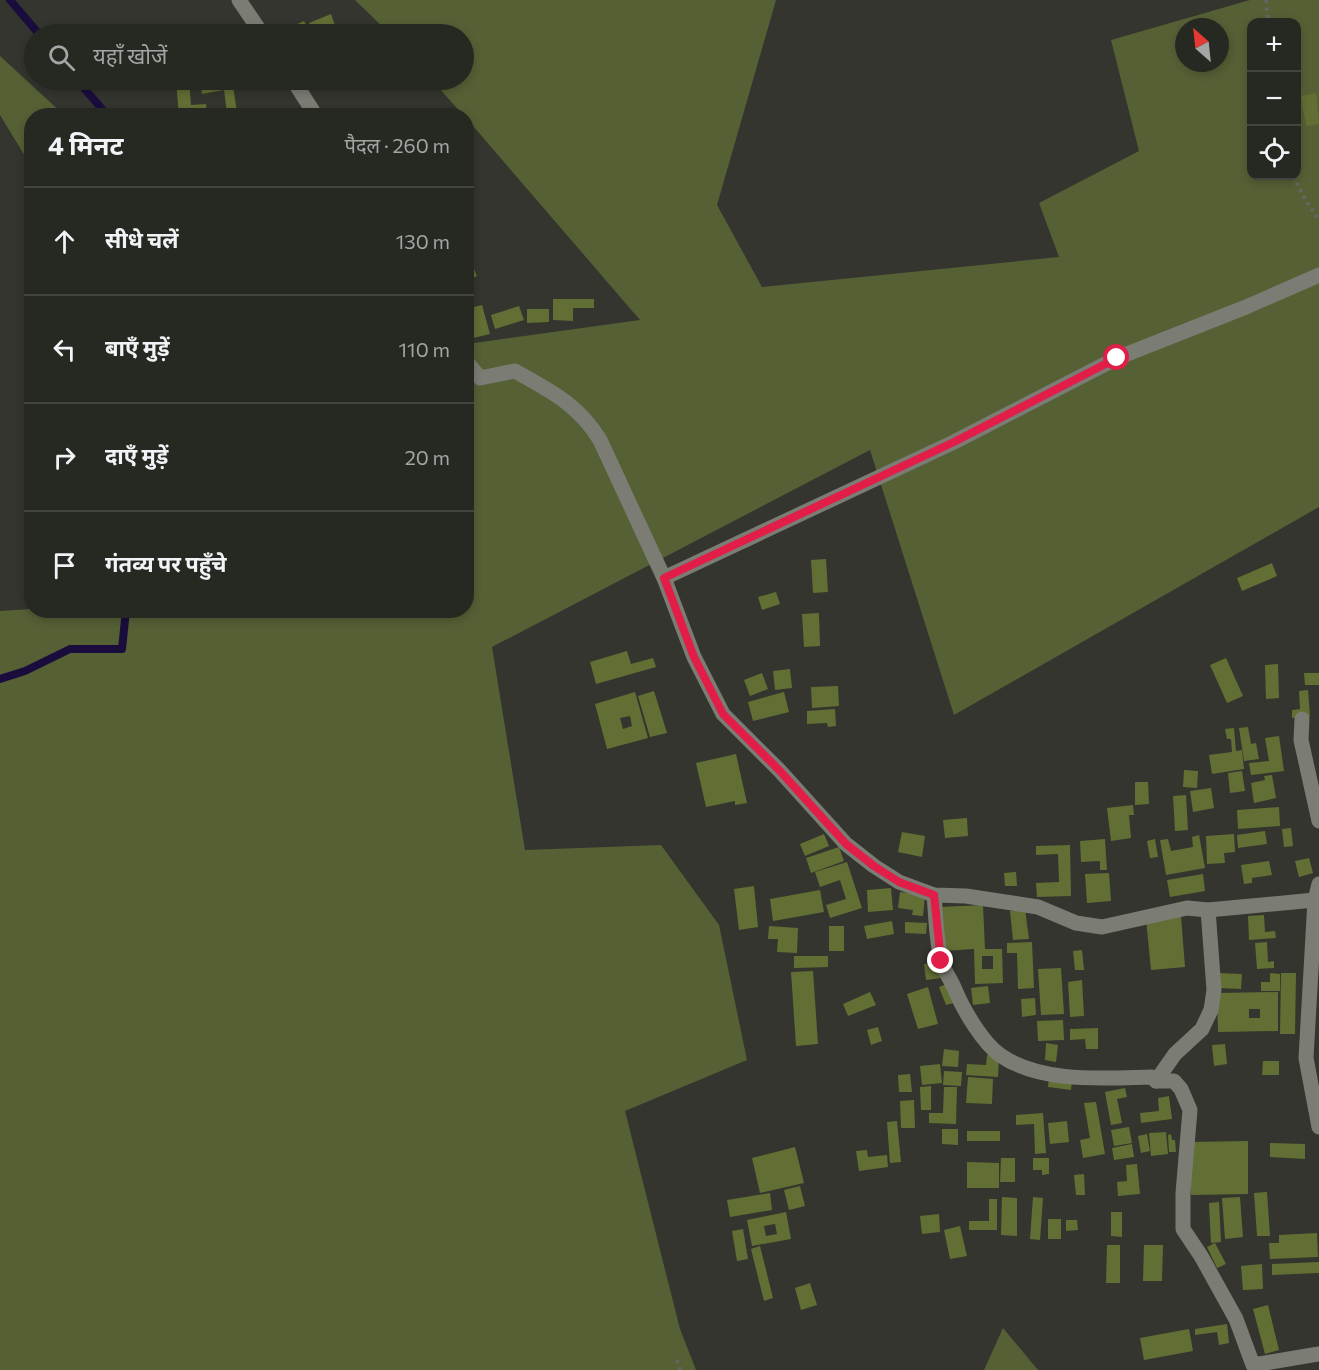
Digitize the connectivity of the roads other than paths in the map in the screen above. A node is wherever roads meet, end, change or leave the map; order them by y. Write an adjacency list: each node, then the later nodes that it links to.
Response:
1 (239, 0): 2 (street)
2 (255, 24)
3 (299, 90): 4 (street)
4 (311, 108)
5 (1319, 275): 7 (street)
6 (474, 371): 7 (street)
7 (664, 578): 11 (street)
8 (1302, 719): 9 (street)
9 (1319, 821)
10 (1319, 884): 12 (street)
11 (934, 895): 13 (street); 14 (street)
12 (1315, 900): 13 (street); 15 (street)
13 (1208, 909): 14 (street)
14 (1156, 1081): 16 (street)
15 (1319, 1127)
16 (1319, 1353)

